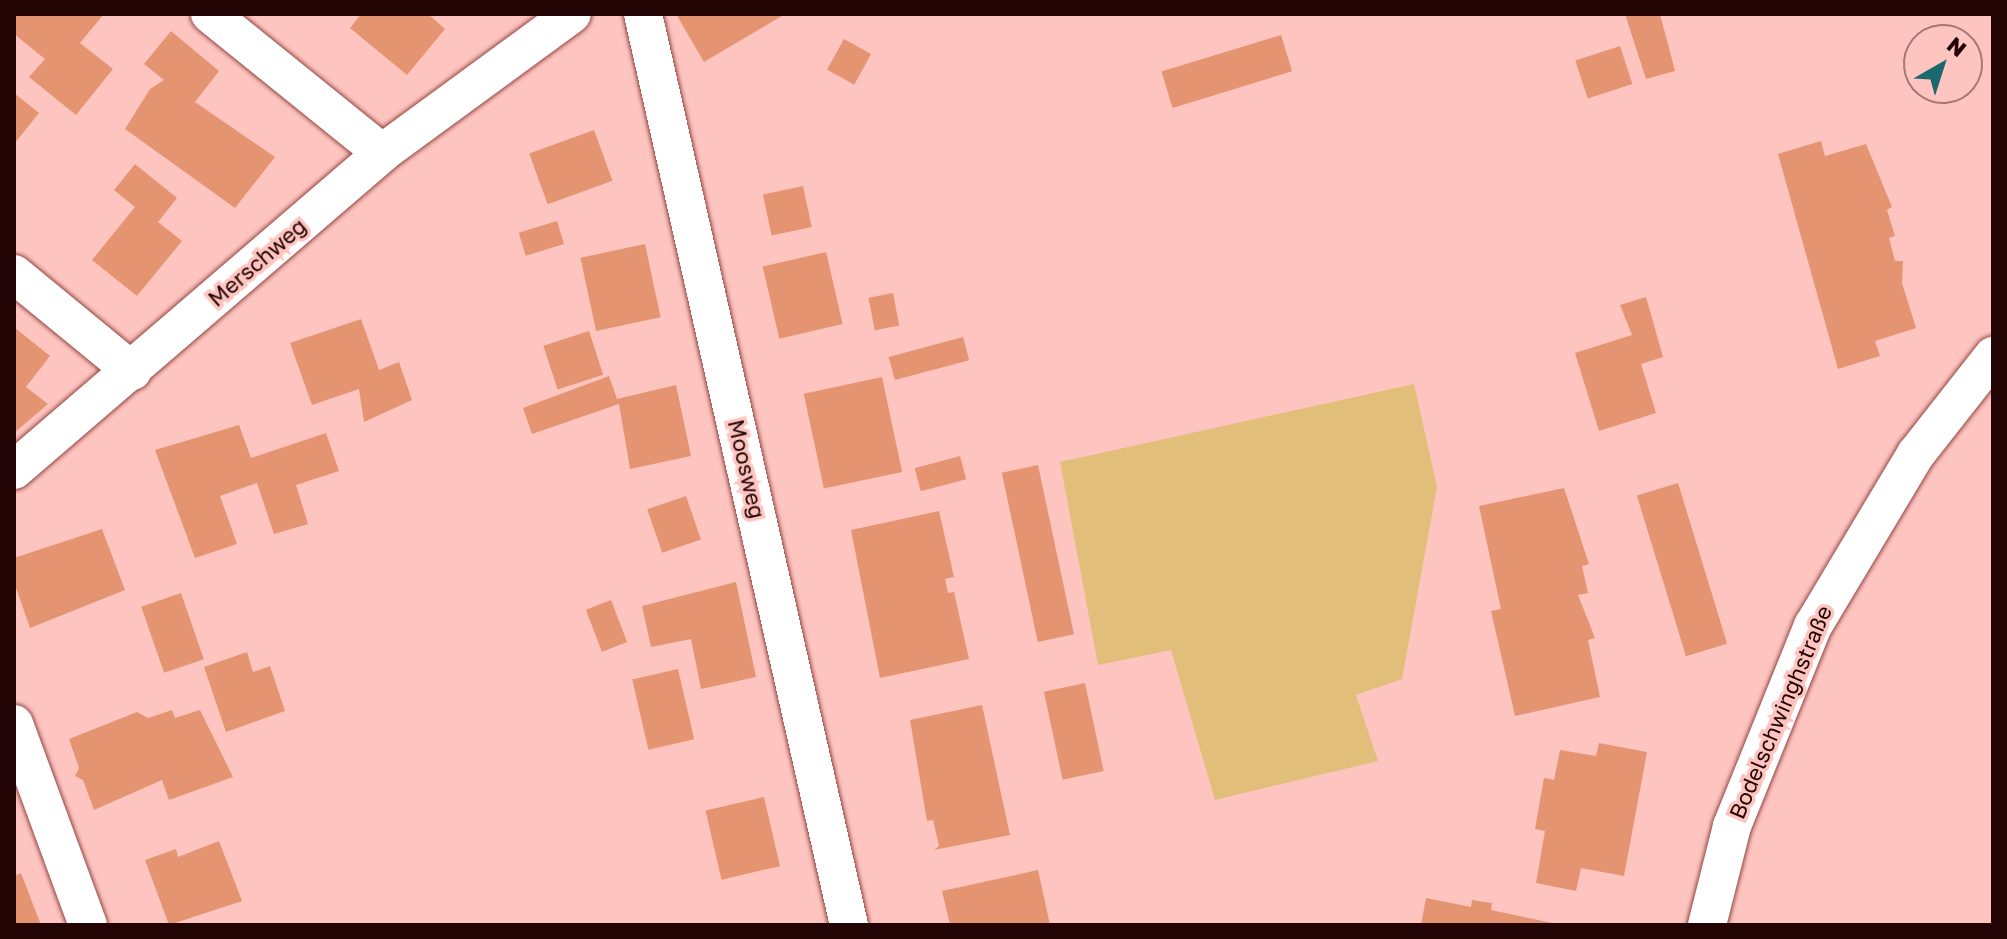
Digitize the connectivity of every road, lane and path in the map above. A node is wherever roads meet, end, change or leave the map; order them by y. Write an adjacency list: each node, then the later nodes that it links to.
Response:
1 (210, 14): 4 (street)
2 (572, 14): 4 (street, Merschweg)
3 (643, 14): 11 (street, Moosweg)
4 (382, 153): 7 (street, Merschweg)
5 (14, 274): 7 (street)
6 (1993, 356): 12 (street, Bodelschwinghstraße)
7 (132, 371): 8 (street, Merschweg)
8 (14, 470)
9 (14, 724): 10 (street)
10 (88, 925)
11 (849, 925)
12 (1707, 925)

